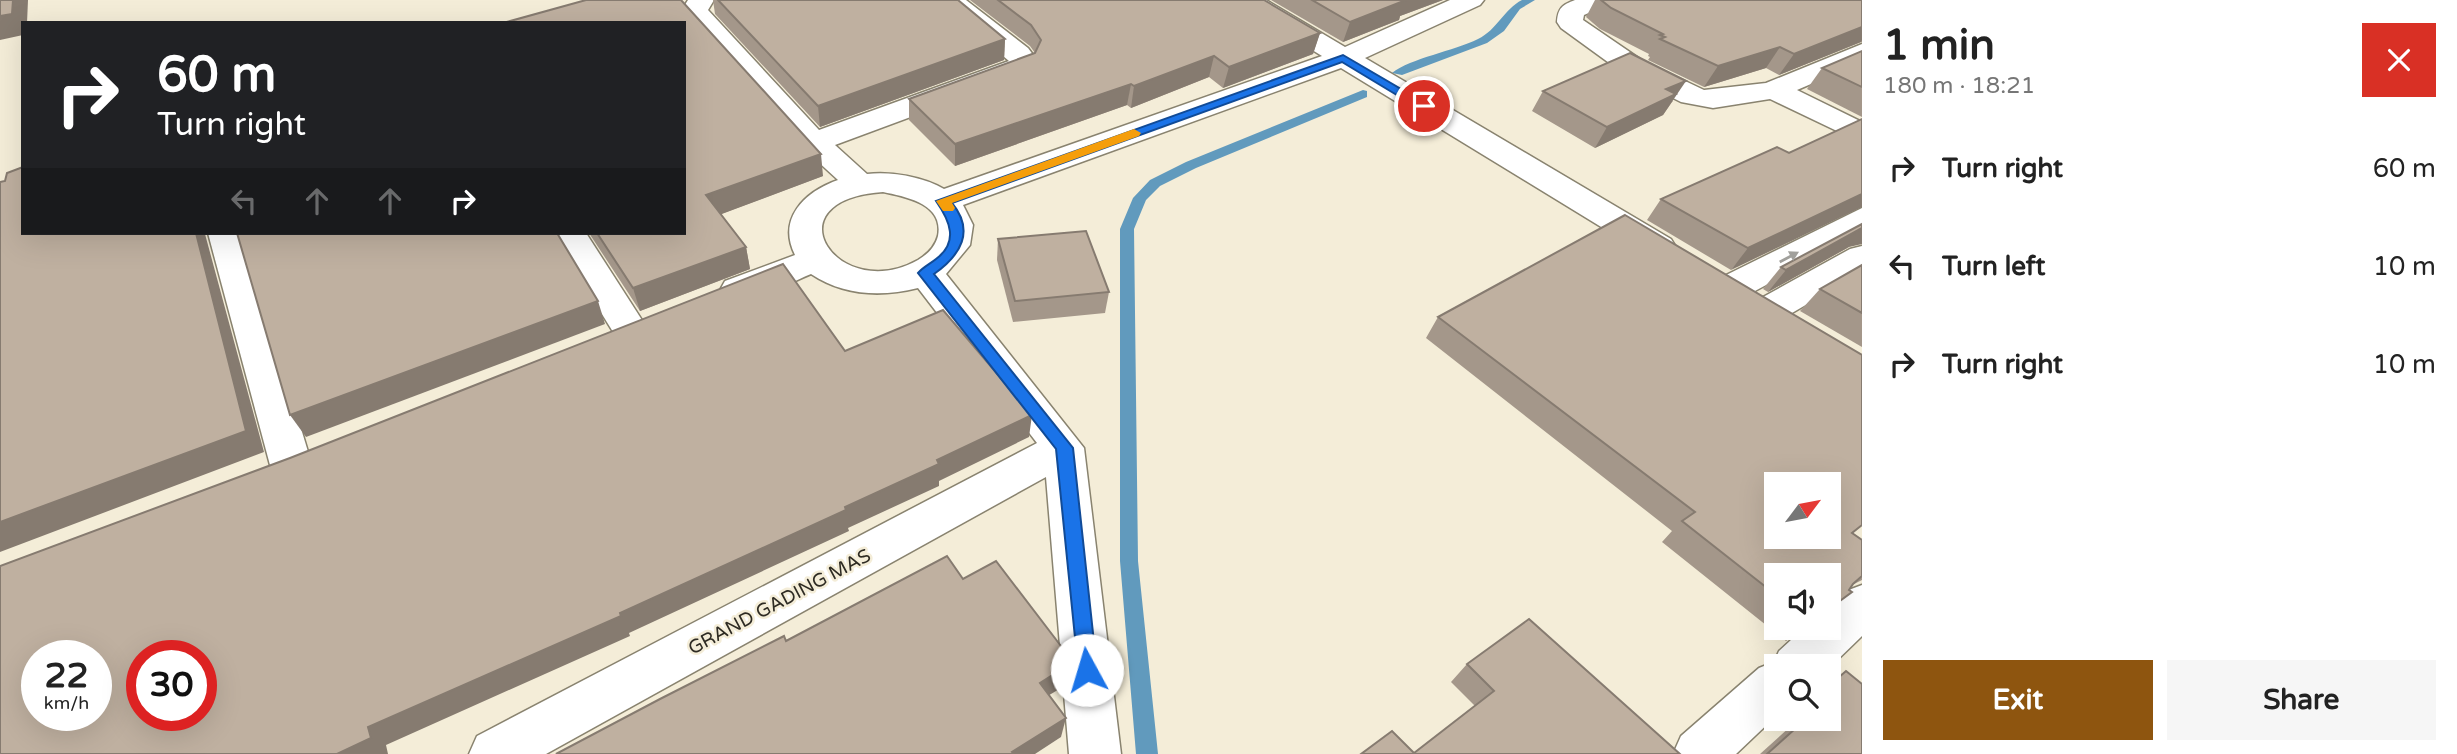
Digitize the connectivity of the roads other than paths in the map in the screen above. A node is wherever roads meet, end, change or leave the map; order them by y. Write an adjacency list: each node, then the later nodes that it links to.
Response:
1 (701, 0): 10 (street)
2 (950, 0): 10 (street)
3 (1248, 0): 7 (street)
4 (1471, 0): 7 (street)
5 (1598, 0): 8 (street)
6 (1862, 52): 8 (street)
7 (1343, 58): 12 (street); 19 (street)
8 (1774, 90): 9 (street)
9 (1862, 134)
10 (814, 142): 11 (street)
11 (860, 184): 12 (street); 17 (street)
12 (943, 201): 18 (street)
13 (1862, 219): 19 (street, one-way to 13)
14 (226, 235): 28 (street)
15 (570, 235): 24 (street)
16 (1862, 257): 21 (street)
17 (814, 260): 18 (street); 20 (street)
18 (926, 273): 26 (street)
19 (1705, 275): 21 (street)
20 (710, 300)
21 (1784, 311): 23 (street)
22 (670, 316): 24 (street)
23 (1828, 317)
24 (631, 331): 25 (street)
25 (593, 345)
26 (1064, 448): 33 (street, GRAND GADING MAS); 34 (street)
27 (329, 450): 28 (street)
28 (291, 465): 29 (street)
29 (253, 479)
30 (1862, 606): 31 (street)
31 (1810, 654)
32 (1764, 695): 35 (street)
33 (495, 754)
34 (1095, 754)
35 (1699, 754)

